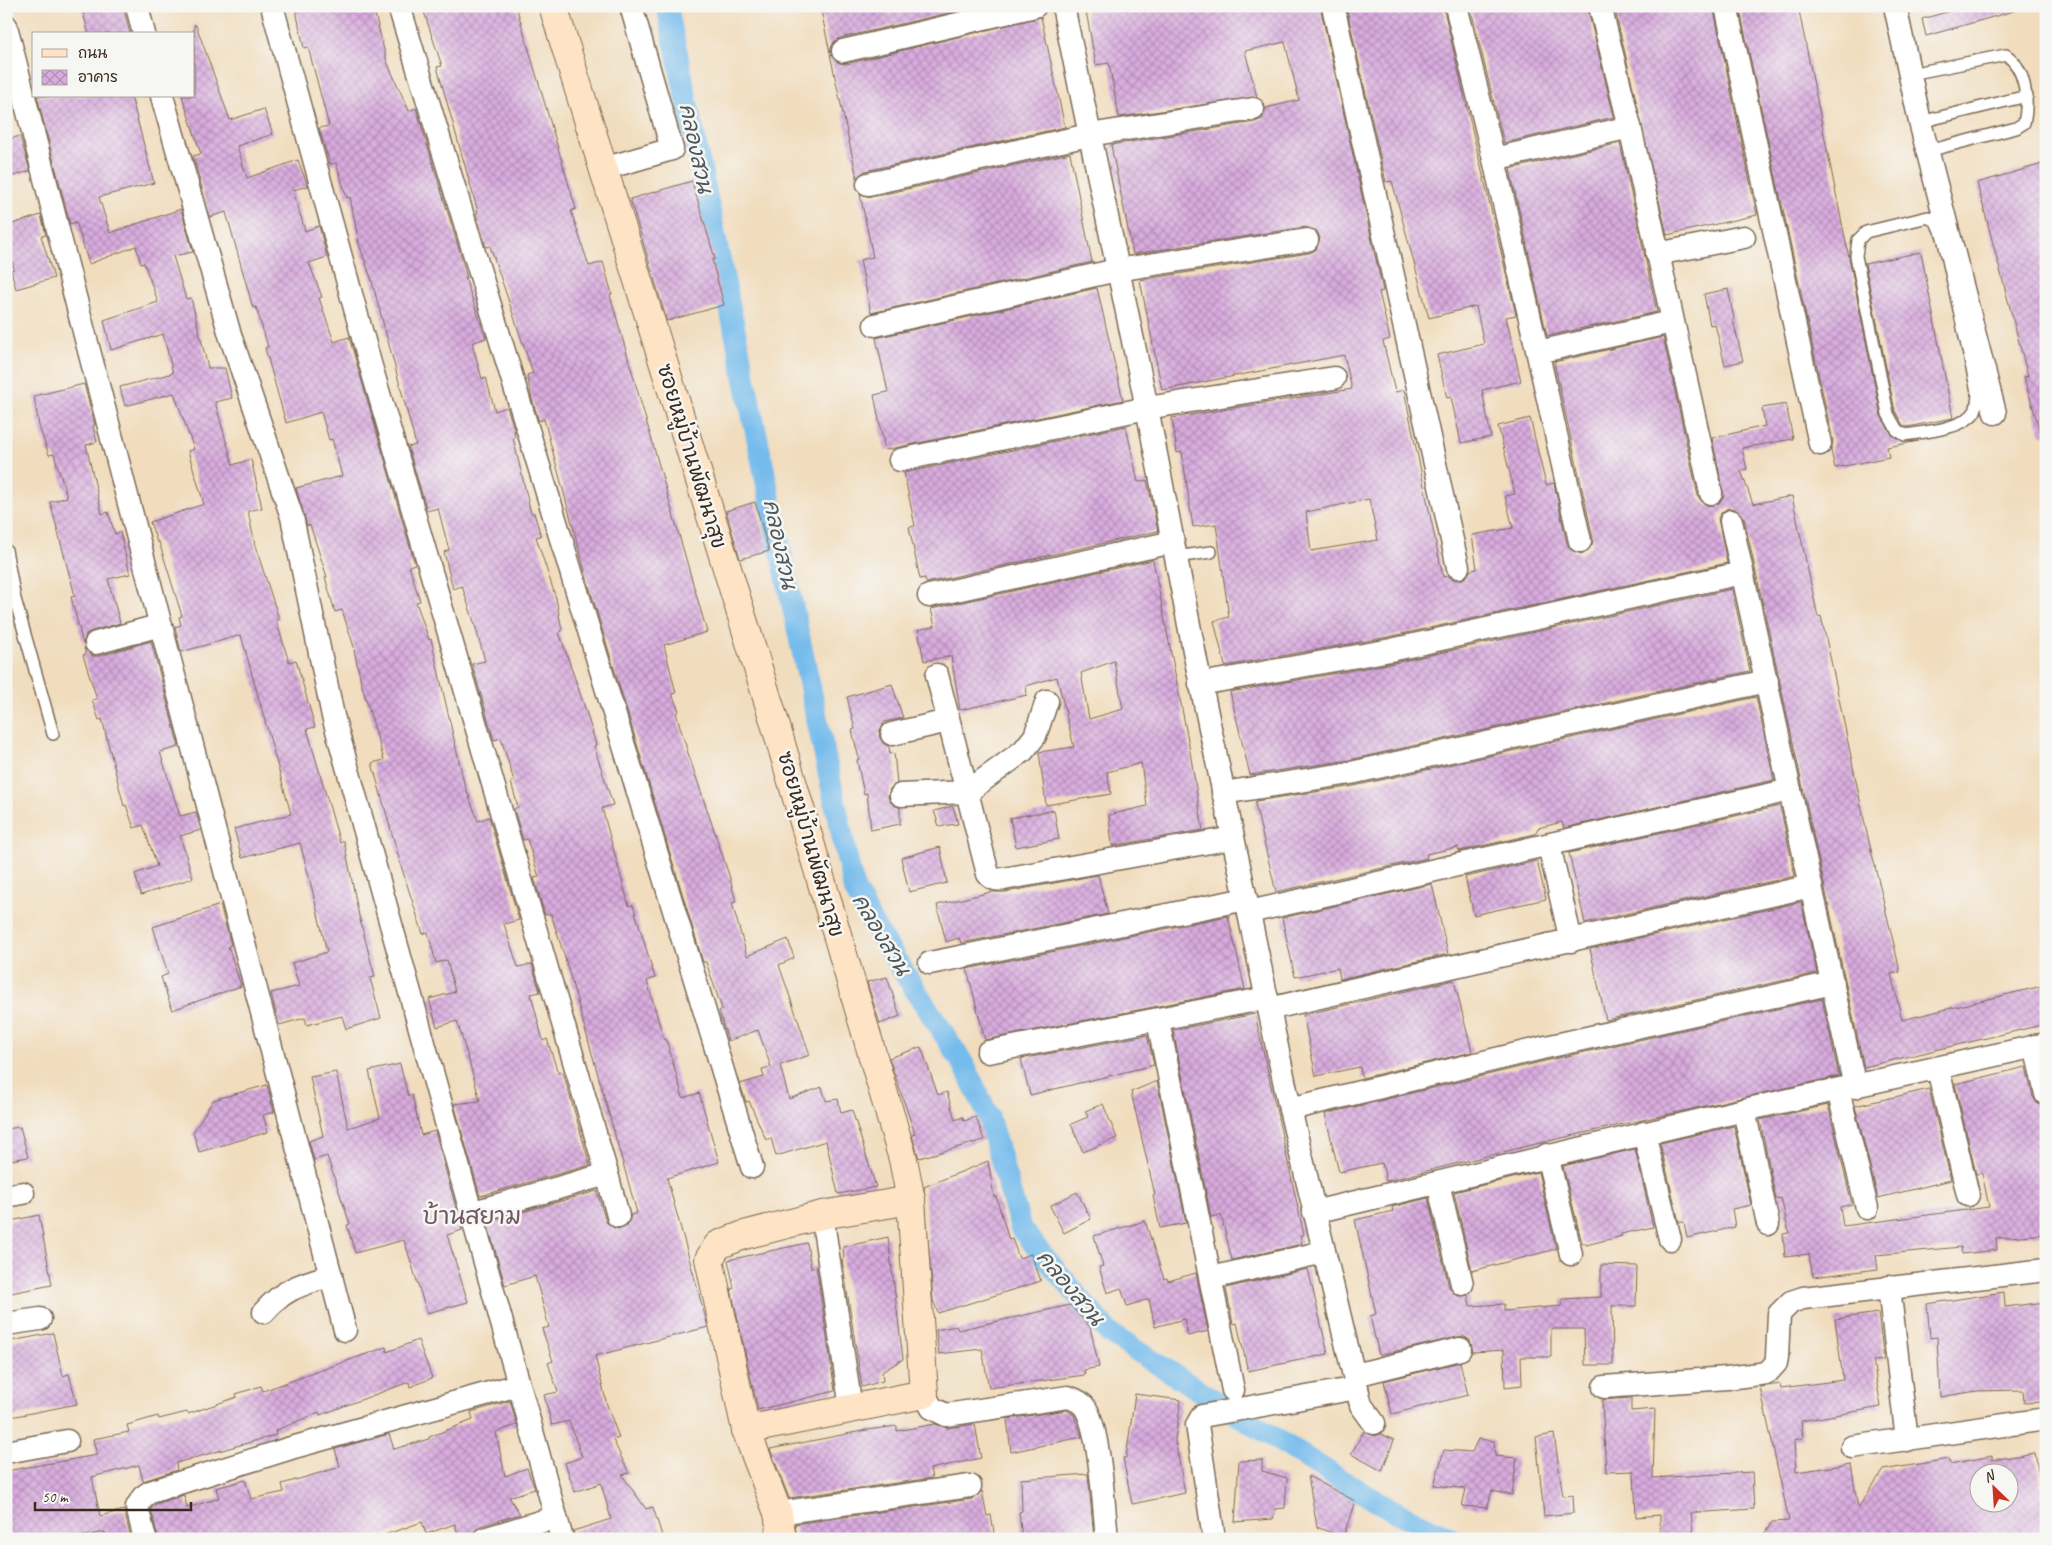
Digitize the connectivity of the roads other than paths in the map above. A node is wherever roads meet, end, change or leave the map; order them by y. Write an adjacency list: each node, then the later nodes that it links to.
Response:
1 (137, 6): 14 (street)
2 (272, 6): 82 (street)
3 (399, 6): 81 (street)
4 (553, 6): 25 (street, ซอยหมู่บ้านพัฒนาสุข)
5 (631, 6): 25 (street)
6 (1035, 6): 15 (street)
7 (1063, 6): 22 (street)
8 (1333, 6): 46 (street)
9 (1456, 6): 24 (street)
10 (1600, 6): 21 (street)
11 (1726, 6): 38 (street)
12 (1895, 6): 16 (street)
13 (6, 26): 50 (street)
14 (144, 32)
15 (843, 51)
16 (1910, 74): 17 (lane); 20 (street)
17 (2027, 96): 20 (lane); 23 (lane)
18 (163, 98): 88 (street)
19 (1253, 109): 22 (street)
20 (1920, 122): 23 (street)
21 (1630, 127): 24 (street); 29 (street)
22 (1089, 135): 26 (street); 30 (street)
23 (1928, 151): 31 (street)
24 (1494, 159): 34 (street)
25 (603, 169): 85 (street, ซอยหมู่บ้านพัฒนาสุข)
26 (868, 184)
27 (1744, 237): 29 (street)
28 (1307, 240): 30 (street)
29 (1657, 254): 32 (street)
30 (1117, 270): 33 (street); 36 (street)
31 (1965, 311): 31 (lane); 37 (street)
32 (1672, 322): 34 (street); 40 (street)
33 (875, 325)
34 (1538, 352): 42 (street)
35 (1334, 378): 36 (street)
36 (1147, 408): 39 (street); 43 (street)
37 (1995, 413)
38 (1820, 444)
39 (900, 460)
40 (1711, 493)
41 (1731, 521): 47 (street)
42 (1580, 541)
43 (1175, 549): 45 (lane); 48 (street); 54 (street)
44 (6, 550): 49 (lane)
45 (1211, 552)
46 (1458, 567)
47 (1742, 573): 53 (street); 54 (street)
48 (929, 596)
49 (11, 597): 57 (lane)
50 (161, 625): 51 (street); 96 (street)
51 (96, 644)
52 (937, 675): 56 (street)
53 (1767, 681): 59 (street); 61 (street)
54 (1200, 684): 61 (street)
55 (1047, 701): 60 (street)
56 (948, 722): 58 (street); 60 (street)
57 (53, 734)
58 (892, 734)
59 (1790, 790): 64 (street); 65 (street)
60 (967, 792): 62 (street); 63 (street)
61 (1224, 793): 63 (street)
62 (901, 795)
63 (1233, 838): 66 (street)
64 (1549, 845): 66 (street); 67 (street)
65 (1811, 886): 67 (street); 69 (street)
66 (1247, 906): 68 (street); 70 (street)
67 (1571, 941): 70 (street)
68 (930, 963)
69 (1833, 983): 75 (street); 77 (street)
70 (1268, 1004): 71 (street); 77 (street)
71 (1158, 1020): 73 (street); 97 (street)
72 (2041, 1045): 74 (street); 76 (street)
73 (988, 1052)
74 (1938, 1068): 75 (street); 84 (street)
75 (1847, 1088): 78 (street); 86 (street)
76 (2046, 1094)
77 (1290, 1110): 87 (street)
78 (1744, 1110): 79 (street); 91 (street)
79 (1644, 1133): 80 (street); 92 (street)
80 (1547, 1155): 83 (street); 94 (street)
81 (752, 1167)
82 (607, 1174): 88 (street); 90 (street)
83 (1438, 1183): 87 (street); 98 (street)
84 (1968, 1195)
85 (911, 1200): 89 (street); 109 (street, ซอยหมู่บ้านพัฒนาสุข)
86 (1867, 1208)
87 (1314, 1212): 93 (street)
88 (470, 1213): 106 (street)
89 (822, 1215): 110 (street); 113 (street)
90 (618, 1216)
91 (1768, 1224)
92 (1670, 1239)
93 (1324, 1252): 97 (street); 105 (street)
94 (1571, 1254)
95 (2046, 1270): 99 (street)
96 (331, 1275): 100 (street); 103 (street)
97 (1211, 1278): 108 (street)
98 (1462, 1284)
99 (1890, 1287): 107 (street); 114 (street)
100 (264, 1312)
101 (40, 1318): 102 (street)
102 (6, 1324)
103 (345, 1330)
104 (1460, 1349): 105 (street)
105 (1356, 1381): 112 (street); 125 (street)
106 (518, 1385): 119 (street); 121 (street)
107 (1604, 1387)
108 (1233, 1390)
109 (924, 1394): 110 (street); 124 (street)
110 (851, 1408): 113 (street)
111 (2046, 1419): 114 (street)
112 (1374, 1423)
113 (746, 1430): 120 (street)
114 (1907, 1440): 116 (street)
115 (67, 1441): 117 (street)
116 (1852, 1447)
117 (6, 1452)
118 (970, 1486): 120 (street)
119 (556, 1517): 122 (street); 123 (street)
120 (780, 1526)
121 (145, 1539)
122 (484, 1539)
123 (562, 1539)
124 (1107, 1539)
125 (1214, 1539)

